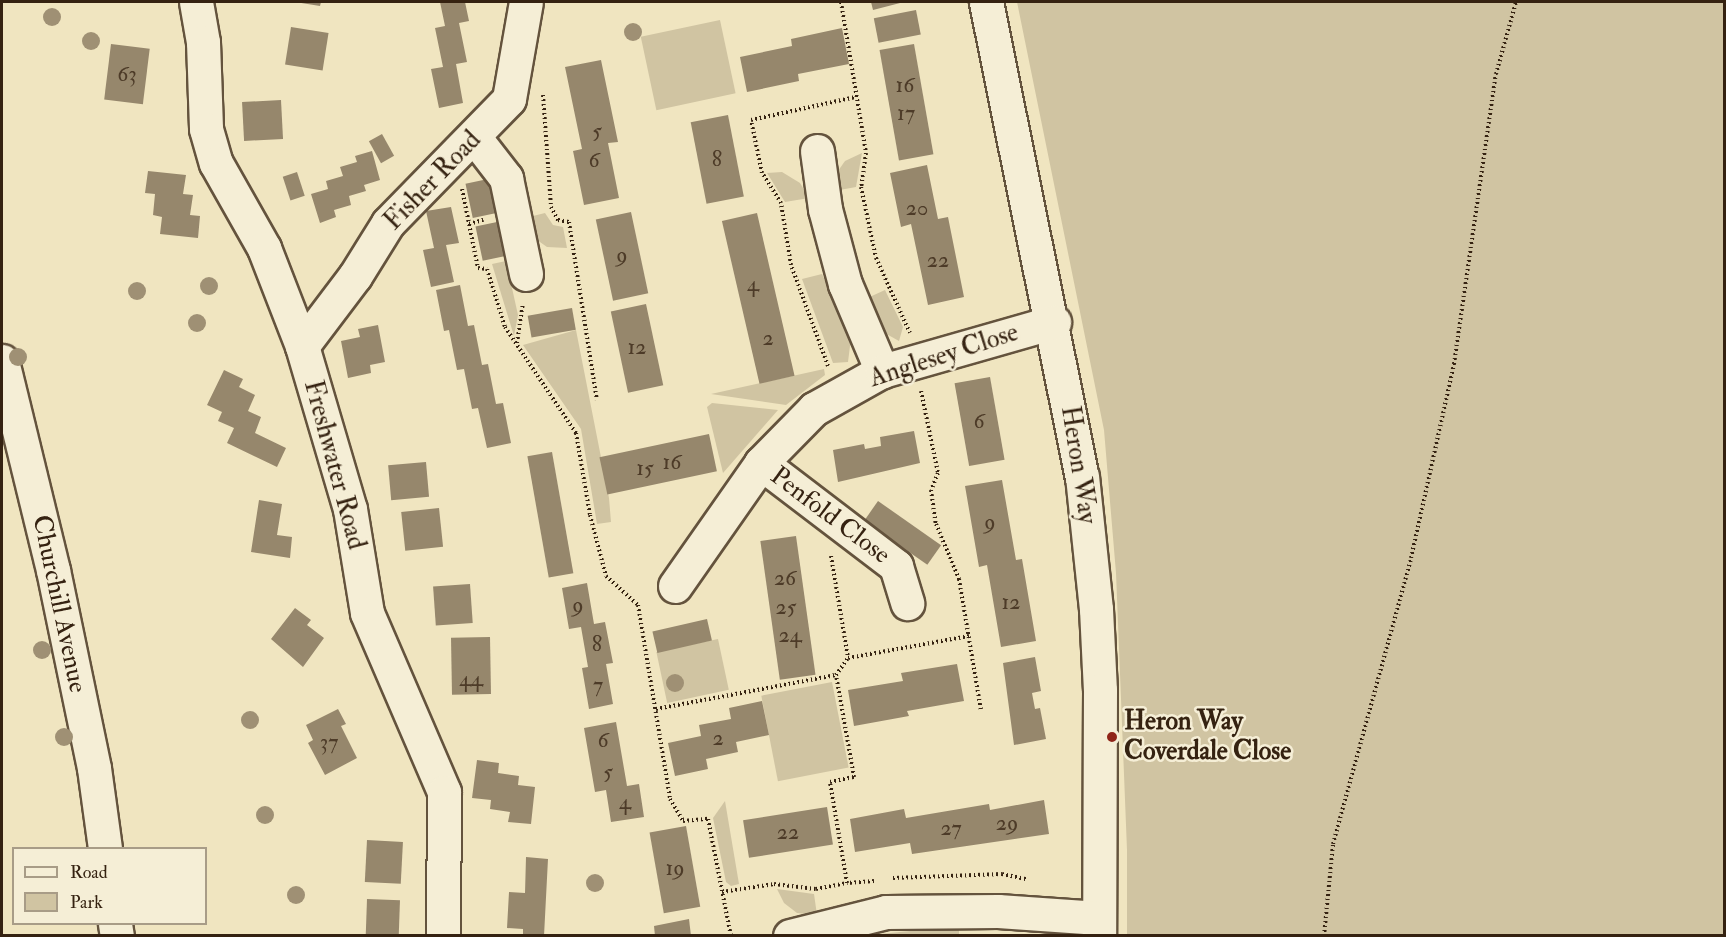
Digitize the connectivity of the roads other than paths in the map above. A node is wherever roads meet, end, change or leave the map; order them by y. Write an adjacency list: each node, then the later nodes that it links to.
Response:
1 (196, 2): 8 (street, Freshwater Road)
2 (525, 2): 4 (street, Fisher Road)
3 (986, 2): 7 (street, Heron Way)
4 (475, 138): 6 (street); 8 (street, Fisher Road)
5 (817, 151): 10 (street)
6 (526, 274)
7 (1054, 322): 10 (street, Anglesey Close); 15 (street, Heron Way)
8 (302, 346): 16 (street, Freshwater Road)
9 (2, 361): 14 (street, Churchill Avenue)
10 (882, 370): 11 (street, Anglesey Close)
11 (761, 464): 12 (street, Anglesey Close); 13 (street, Penfold Close)
12 (675, 586)
13 (907, 603)
14 (105, 847)
15 (1099, 927): 17 (street)
16 (443, 936)
17 (790, 936)

